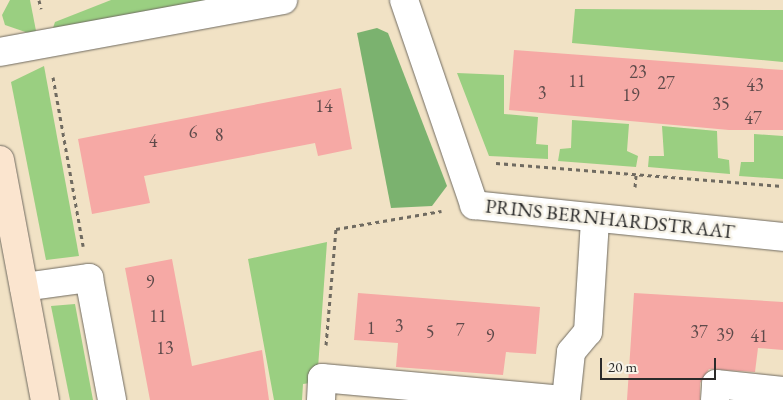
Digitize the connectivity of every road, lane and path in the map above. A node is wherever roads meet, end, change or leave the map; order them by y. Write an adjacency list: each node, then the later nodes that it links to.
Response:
1 (39, 0): 4 (path)
2 (283, 0): 4 (street)
3 (404, 0): 7 (street, PRINS BERNHARDSTRAAT)
4 (48, 43): 5 (street); 12 (path)
5 (0, 52)
6 (0, 160): 13 (street)
7 (460, 160): 8 (path); 9 (street, PRINS BERNHARDSTRAAT)
8 (783, 186)
9 (474, 205): 10 (street, PRINS BERNHARDSTRAAT); 14 (path)
10 (595, 221): 11 (street, PRINS BERNHARDSTRAAT); 18 (street)
11 (783, 237)
12 (89, 278): 13 (street); 17 (street)
13 (24, 287): 16 (street)
14 (322, 389): 18 (street)
15 (783, 391): 19 (street)
16 (45, 400)
17 (112, 400)
18 (566, 400)
19 (716, 400)

